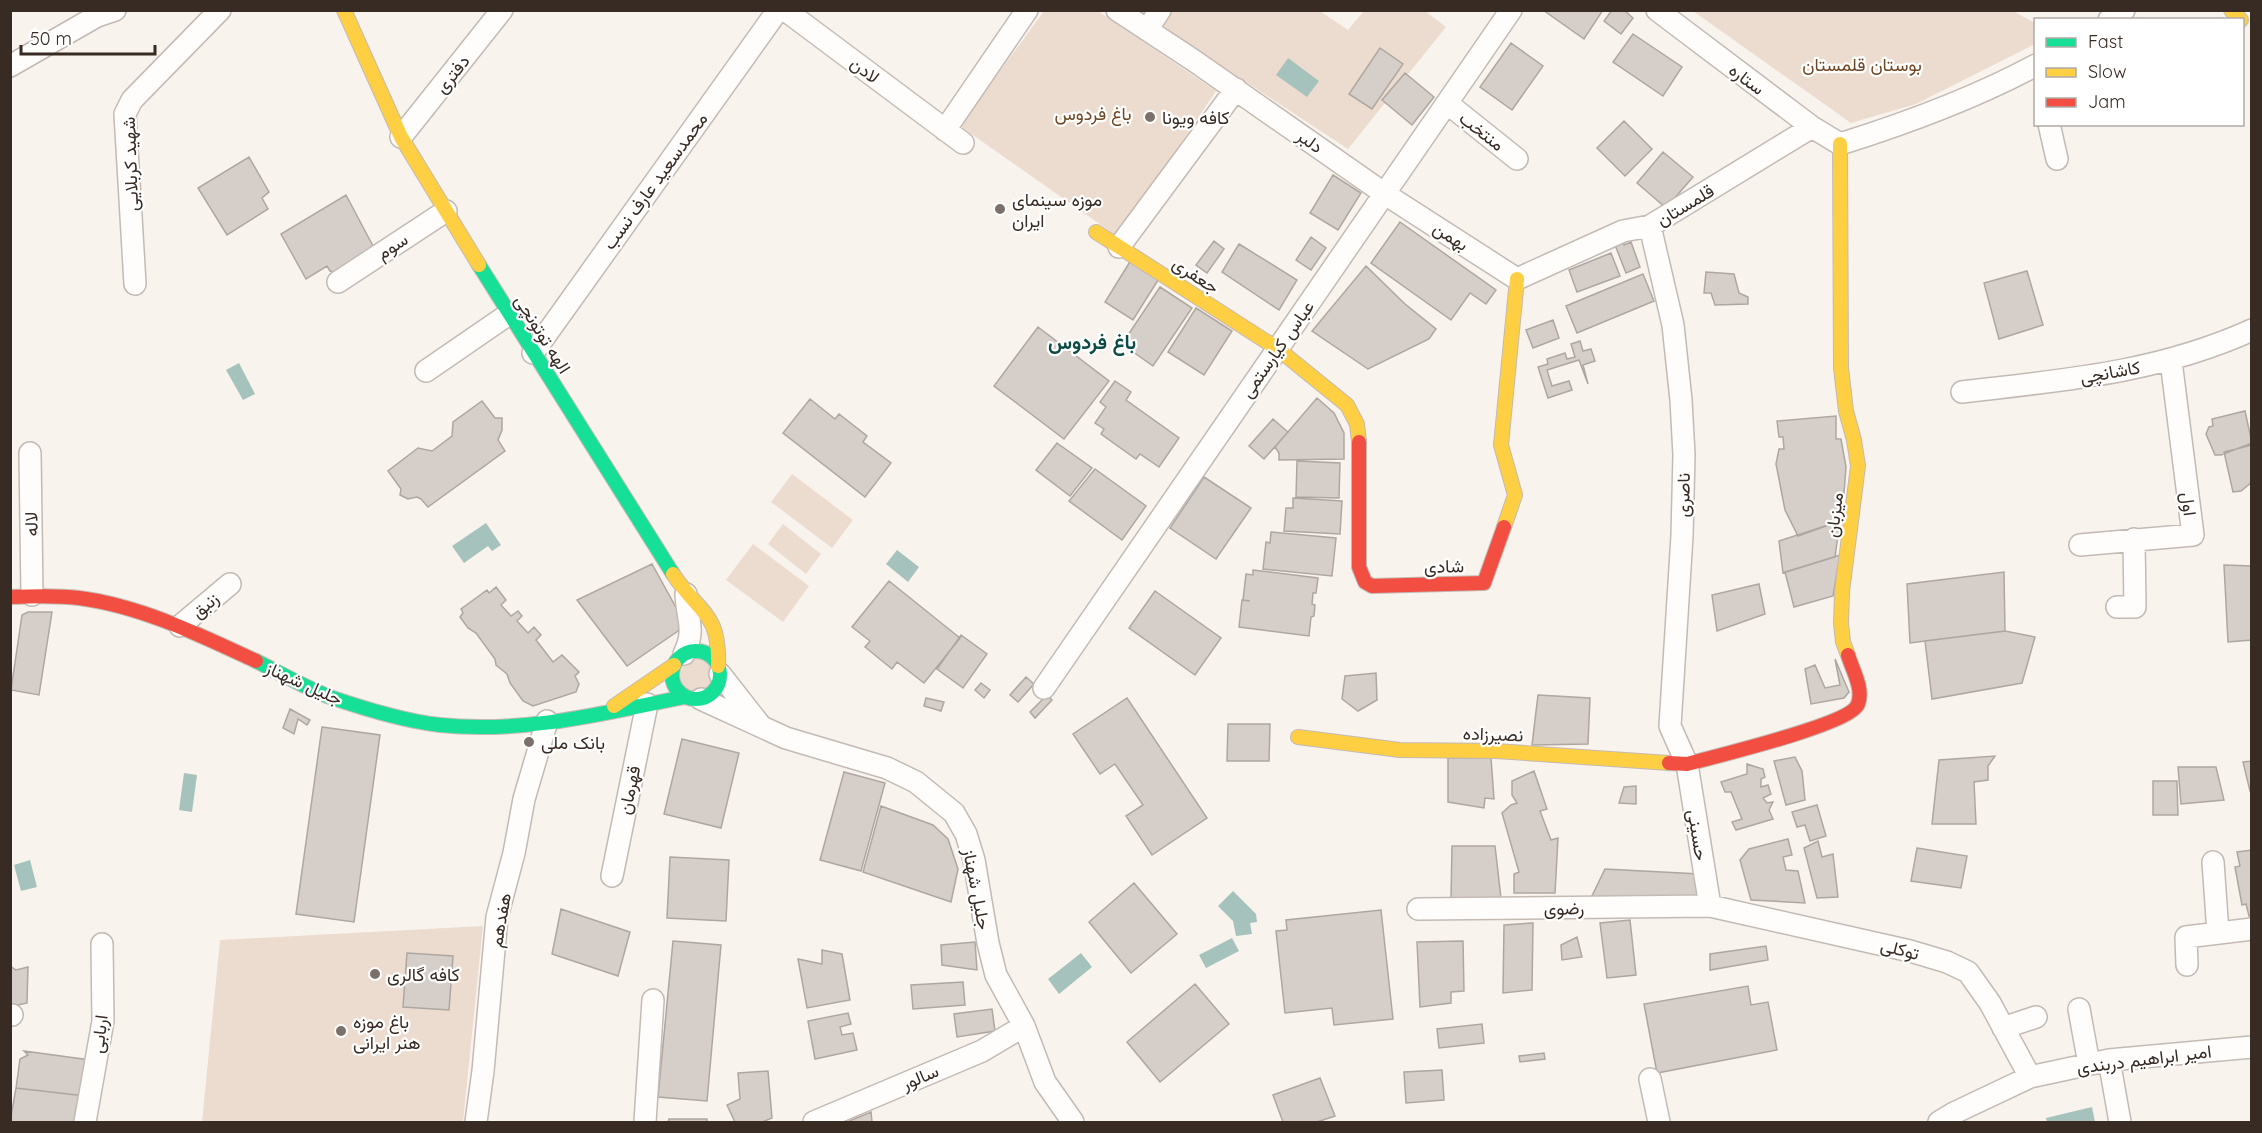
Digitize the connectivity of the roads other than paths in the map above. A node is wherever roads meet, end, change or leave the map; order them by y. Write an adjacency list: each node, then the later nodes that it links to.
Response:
1 (115, 10): 13 (street)
2 (344, 10): 20 (street, الهه توتونچی)
3 (502, 10): 20 (street, دفتری)
4 (778, 10): 36 (street, محمدسعید عارف نسب)
5 (785, 10): 19 (street, لادن)
6 (1027, 10): 19 (street)
7 (1160, 10): 12 (street)
8 (1510, 10): 16 (street, عباس کیارستمی)
9 (1657, 10): 18 (street, ستاره)
10 (1121, 12): 12 (street, دلبر)
11 (209, 13): 32 (street, شهید کربلایی)
12 (1147, 30): 15 (street, دلبر)
13 (10, 66)
14 (2034, 66): 22 (street)
15 (1236, 89): 25 (street, دلبر); 29 (street)
16 (1447, 103): 23 (street, منتخب); 25 (street, عباس کیارستمی)
17 (2049, 126): 24 (street)
18 (1812, 127): 22 (street, ستاره); 27 (street, قلمستان)
19 (945, 130): 21 (street, لادن)
20 (401, 137): 26 (street, الهه توتونچی)
21 (963, 143)
22 (1840, 144): 58 (street, میزبان)
23 (1517, 159)
24 (2057, 159)
25 (1384, 194): 30 (street, بهمن); 35 (street, عباس کیارستمی)
26 (446, 211): 31 (street, سوم); 33 (street, الهه توتونچی)
27 (1650, 226): 30 (street, قلمستان); 58 (street, ناصری)
28 (1096, 232): 29 (street, جعفری)
29 (1119, 247): 35 (street, جعفری)
30 (1517, 279): 35 (street, شادی)
31 (338, 282)
32 (135, 284)
33 (509, 314): 36 (street, الهه توتونچی); 38 (street)
34 (2252, 330): 37 (street, کاشانچی)
35 (1278, 349): 51 (street, عباس کیارستمی)
36 (533, 353): 44 (street, الهه توتونچی)
37 (2171, 361): 39 (street, کاشانچی); 41 (street, اول)
38 (426, 371)
39 (1962, 392)
40 (30, 453): 45 (street, لاله)
41 (2134, 539): 42 (street, اول); 47 (street)
42 (2080, 545)
43 (230, 584): 48 (street, زنبق)
44 (686, 594): 49 (street); 50 (street, الهه توتونچی)
45 (32, 595): 46 (street, جلیل شهناز); 48 (street, جلیل شهناز)
46 (10, 597)
47 (2116, 607)
48 (180, 626): 55 (street, جلیل شهناز)
49 (679, 659): 50 (street); 52 (street); 54 (street, جلیل شهناز)
50 (719, 670): 52 (street); 56 (street)
51 (1044, 688)
52 (692, 698): 53 (street, جلیل شهناز); 56 (street, جلیل شهناز)
53 (647, 704): 54 (street, جلیل شهناز); 60 (street, قهرمان)
54 (606, 712): 55 (street, جلیل شهناز)
55 (548, 721): 77 (street, هفدهم)
56 (762, 728): 70 (street, جلیل شهناز)
57 (1298, 737): 58 (street, نصیرزاده)
58 (1687, 764): 61 (street, حسینی)
59 (2213, 862): 64 (street)
60 (612, 876)
61 (1710, 906): 62 (street, رضوى); 71 (street, توکلی)
62 (1418, 909)
63 (2252, 929): 64 (street)
64 (2218, 933): 66 (street)
65 (102, 944): 76 (street, اربابی)
66 (2187, 965)
67 (653, 1000): 78 (street)
68 (2079, 1009): 73 (street)
69 (2036, 1017): 71 (street)
70 (1024, 1026): 79 (street, سالور); 80 (street, جلیل شهناز)
71 (2003, 1028): 74 (street, توکلی)
72 (2252, 1047): 73 (street, امیر ابراهیم دربندی)
73 (2099, 1062): 74 (street, امیر ابراهیم دربندی); 83 (street)
74 (2030, 1077): 82 (street, امیر ابراهیم دربندی)
75 (1650, 1079): 81 (street)
76 (85, 1122)
77 (476, 1122)
78 (645, 1122)
79 (814, 1122)
80 (1073, 1122)
81 (1659, 1122)
82 (1940, 1122)
83 (2120, 1122)

